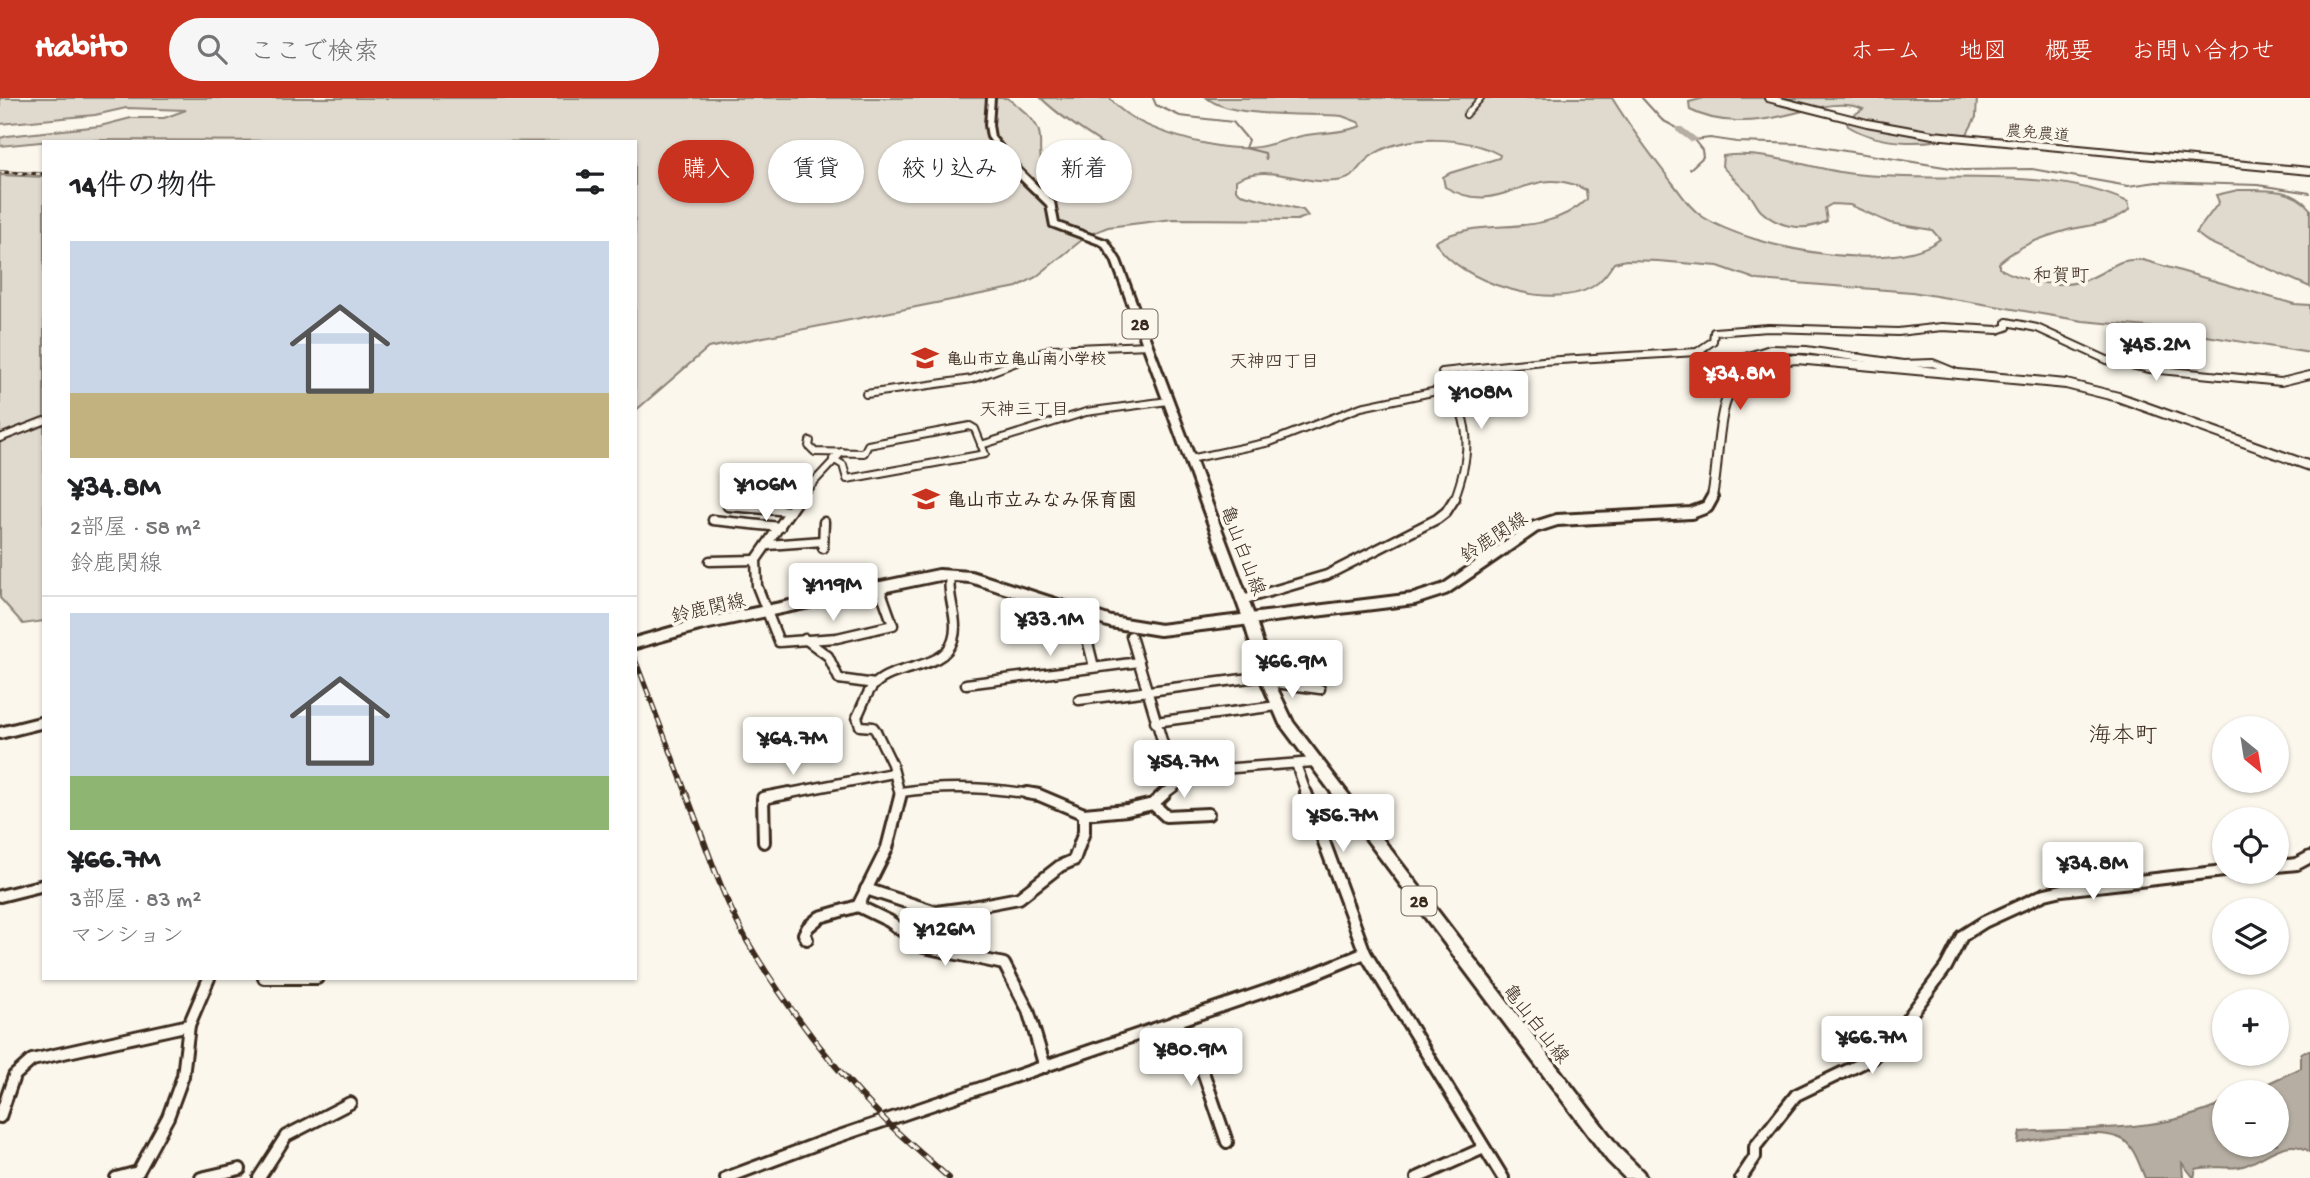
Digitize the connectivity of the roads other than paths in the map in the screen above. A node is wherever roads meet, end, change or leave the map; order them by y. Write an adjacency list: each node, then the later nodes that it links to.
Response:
1 (991, 98): 6 (main road, 亀山白山線 / 28)
2 (1481, 98): 4 (street)
3 (1768, 98): 5 (main road, 農免農道)
4 (1466, 115)
5 (2310, 171)
6 (1149, 345): 11 (street); 12 (main road, 亀山白山線 / 28)
7 (1697, 352): 8 (street); 9 (street); 10 (street)
8 (1962, 375): 20 (main road, 鈴鹿関線); 33 (main road, 鈴鹿関線)
9 (2310, 375)
10 (1451, 388): 19 (street); 31 (street)
11 (866, 394)
12 (1168, 401): 16 (street); 19 (main road, 亀山白山線 / 28)
13 (42, 422): 14 (street)
14 (0, 438)
15 (810, 441): 17 (street)
16 (981, 445): 17 (street); 18 (street)
17 (842, 452): 18 (street)
18 (834, 459): 22 (street)
19 (1190, 459): 31 (main road, 亀山白山線 / 28)
20 (2310, 466)
21 (729, 506): 22 (street)
22 (790, 511): 25 (street)
23 (712, 520): 25 (street)
24 (824, 522): 26 (street)
25 (780, 527): 26 (street)
26 (768, 545): 27 (street)
27 (756, 560): 28 (street); 32 (street)
28 (710, 561)
29 (950, 575): 30 (main road, 鈴鹿関線); 33 (main road, 鈴鹿関線); 41 (street)
30 (879, 586): 32 (main road, 鈴鹿関線); 36 (street)
31 (1242, 600): 33 (main road, 亀山白山線 / 28)
32 (768, 611): 36 (street); 37 (main road, 鈴鹿関線)
33 (1251, 621): 40 (main road, 亀山白山線 / 28)
34 (1084, 626): 39 (street)
35 (1131, 636): 38 (street)
36 (804, 639): 41 (street)
37 (640, 641)
38 (1139, 662): 39 (street); 44 (street)
39 (1094, 667): 42 (street)
40 (1267, 679): 43 (street); 44 (street); 46 (main road, 亀山白山線 / 28)
41 (875, 684): 52 (street)
42 (965, 684)
43 (1320, 689)
44 (1147, 692): 45 (street); 48 (street)
45 (1079, 700)
46 (1277, 706): 48 (street); 50 (main road, 亀山白山線 / 28)
47 (42, 722): 49 (main road)
48 (1155, 722): 53 (street)
49 (0, 733)
50 (1314, 762): 51 (street); 84 (main road, 亀山白山線 / 28)
51 (1296, 764): 53 (street); 67 (street)
52 (892, 774): 54 (street); 58 (street)
53 (1189, 774): 55 (street)
54 (901, 792): 56 (street); 63 (street)
55 (1153, 804): 56 (street); 57 (street)
56 (1084, 814): 63 (street)
57 (1208, 814)
58 (764, 842)
59 (2310, 857): 60 (street)
60 (2289, 865)
61 (2212, 872): 85 (street)
62 (42, 886): 64 (street)
63 (866, 889): 65 (street)
64 (0, 896)
65 (858, 906): 66 (street); 71 (street)
66 (807, 939)
67 (1365, 953): 69 (street); 75 (street)
68 (208, 980): 70 (street)
69 (1176, 1021): 71 (street); 74 (street)
70 (189, 1025): 73 (street); 77 (street)
71 (1045, 1067): 81 (street)
72 (350, 1103): 80 (street)
73 (0, 1116)
74 (1227, 1142)
75 (1484, 1148): 82 (street); 83 (street)
76 (240, 1169): 79 (street)
77 (140, 1175): 78 (street)
78 (116, 1178)
79 (201, 1178)
80 (259, 1178)
81 (726, 1178)
82 (1417, 1178)
83 (1503, 1178)
84 (1637, 1178)
85 (1741, 1178)

